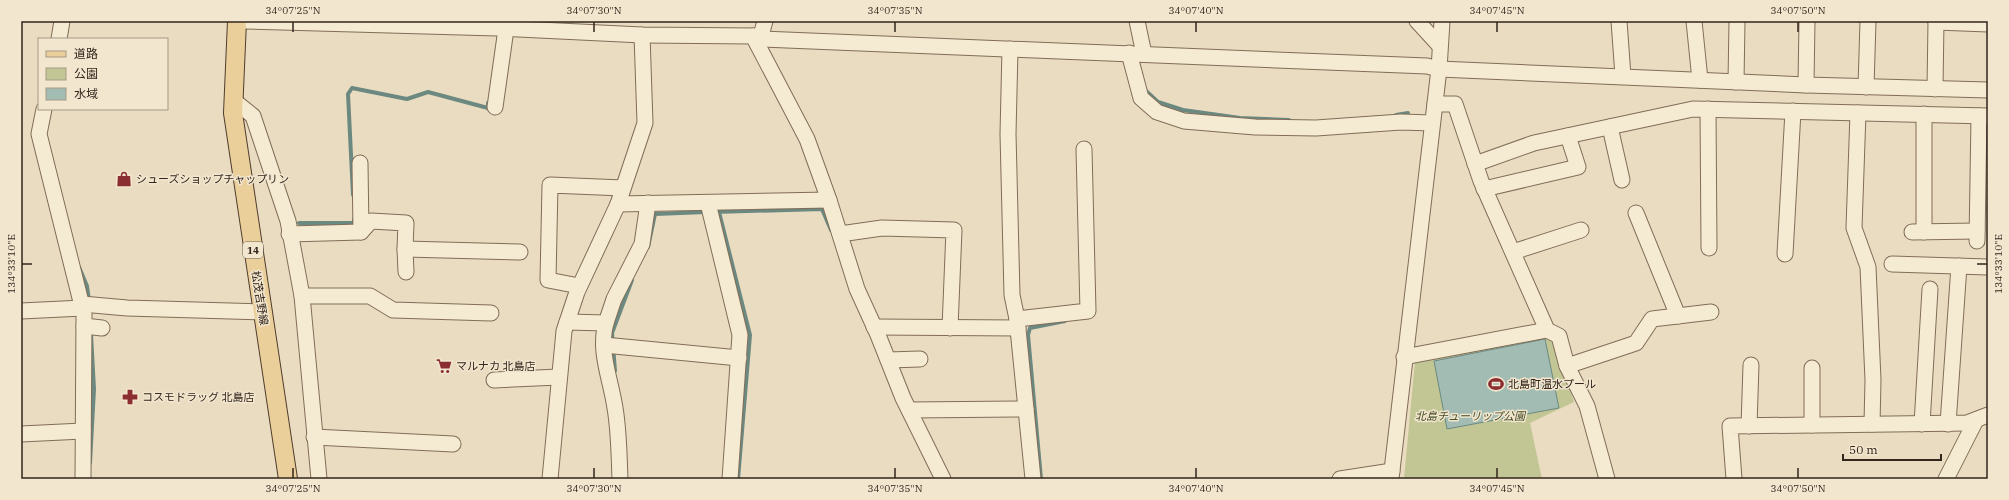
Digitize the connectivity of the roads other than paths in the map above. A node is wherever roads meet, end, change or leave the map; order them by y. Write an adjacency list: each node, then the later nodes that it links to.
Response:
1 (62, 21): 17 (street)
2 (237, 21): 30 (main road, 松茂吉野線 / 14)
3 (244, 21): 15 (street)
4 (765, 21): 18 (street)
5 (1137, 21): 21 (street)
6 (1417, 21): 19 (street)
7 (1442, 21): 19 (street)
8 (1619, 21): 23 (street)
9 (1694, 21): 24 (street)
10 (1737, 21): 25 (street)
11 (1807, 21): 26 (street)
12 (1868, 21): 27 (street)
13 (1936, 21): 14 (street); 28 (street)
14 (1987, 23)
15 (500, 26): 16 (street); 32 (street)
16 (642, 35): 18 (street); 46 (street)
17 (59, 38)
18 (756, 38): 20 (street); 48 (street)
19 (1439, 46): 22 (street)
20 (1010, 49): 21 (street); 77 (street)
21 (1137, 54): 22 (street); 39 (street)
22 (1439, 69): 23 (street); 31 (street)
23 (1623, 76): 24 (street)
24 (1700, 80): 25 (street)
25 (1736, 82): 26 (street)
26 (1806, 86): 27 (street)
27 (1866, 87): 28 (street)
28 (1935, 89): 29 (street)
29 (1988, 90)
30 (233, 100): 55 (street); 71 (main road, 松茂吉野線 / 14)
31 (1435, 104): 39 (street); 44 (street)
32 (496, 107)
33 (1708, 109): 35 (street); 40 (street); 57 (street)
34 (44, 110): 69 (street)
35 (1793, 111): 36 (street); 61 (street)
36 (1858, 113): 37 (street); 96 (street)
37 (1924, 114): 38 (street); 38 (street)
38 (1984, 116)
39 (1432, 123): 84 (street)
40 (1610, 127): 41 (street); 45 (street)
41 (1568, 136): 44 (street); 47 (street)
42 (1084, 148): 77 (street)
43 (360, 163): 54 (street)
44 (1475, 164): 47 (street)
45 (1622, 180)
46 (623, 188): 51 (street); 66 (street)
47 (1484, 189): 60 (street)
48 (829, 200): 50 (street); 56 (street)
49 (648, 203): 50 (street); 51 (street); 76 (street)
50 (708, 203): 85 (street)
51 (618, 204): 66 (street)
52 (1636, 213): 74 (street)
53 (1581, 230): 60 (street)
54 (361, 232): 55 (street); 58 (street)
55 (289, 234): 68 (street)
56 (840, 234): 79 (street); 81 (street)
57 (1709, 248)
58 (405, 249): 59 (street); 65 (street)
59 (520, 252)
60 (1513, 252): 82 (street)
61 (1785, 254)
62 (1892, 264): 63 (street)
63 (1959, 266): 64 (street); 98 (street)
64 (1988, 267)
65 (406, 272)
66 (580, 286): 75 (street)
67 (1930, 289): 97 (street)
68 (302, 296): 73 (street); 103 (street)
69 (87, 306): 70 (street); 71 (street); 78 (street)
70 (21, 311)
71 (263, 312): 107 (main road, 松茂吉野線 / 14)
72 (1711, 312): 74 (street)
73 (491, 313)
74 (1678, 316): 89 (street)
75 (567, 322): 76 (street); 91 (street)
76 (606, 322): 83 (street)
77 (1017, 323): 81 (street); 93 (street)
78 (84, 326): 80 (street); 101 (street)
79 (874, 327): 81 (street); 87 (street)
80 (102, 328)
81 (950, 328)
82 (1547, 330): 84 (street); 89 (street)
83 (604, 345): 85 (street); 110 (street)
84 (1404, 357): 105 (street)
85 (739, 358): 111 (street)
86 (920, 358): 87 (street)
87 (888, 360): 94 (street)
88 (1751, 365): 100 (street)
89 (1567, 366): 115 (street)
90 (1812, 368): 99 (street)
91 (559, 377): 92 (street); 109 (street)
92 (494, 380)
93 (1026, 409): 94 (street); 113 (street)
94 (909, 410): 112 (street)
95 (1982, 418): 98 (street); 117 (street)
96 (1872, 424): 97 (street); 99 (street)
97 (1922, 424): 98 (street)
98 (1948, 424)
99 (1812, 425): 100 (street)
100 (1749, 426): 116 (street)
101 (84, 431): 102 (street); 106 (street)
102 (21, 434)
103 (314, 437): 104 (street); 108 (street)
104 (453, 444)
105 (1391, 475): 114 (street)
106 (84, 479)
107 (288, 479)
108 (319, 479)
109 (550, 479)
110 (620, 479)
111 (730, 479)
112 (943, 479)
113 (1033, 479)
114 (1340, 479)
115 (1607, 479)
116 (1734, 479)
117 (1946, 479)

